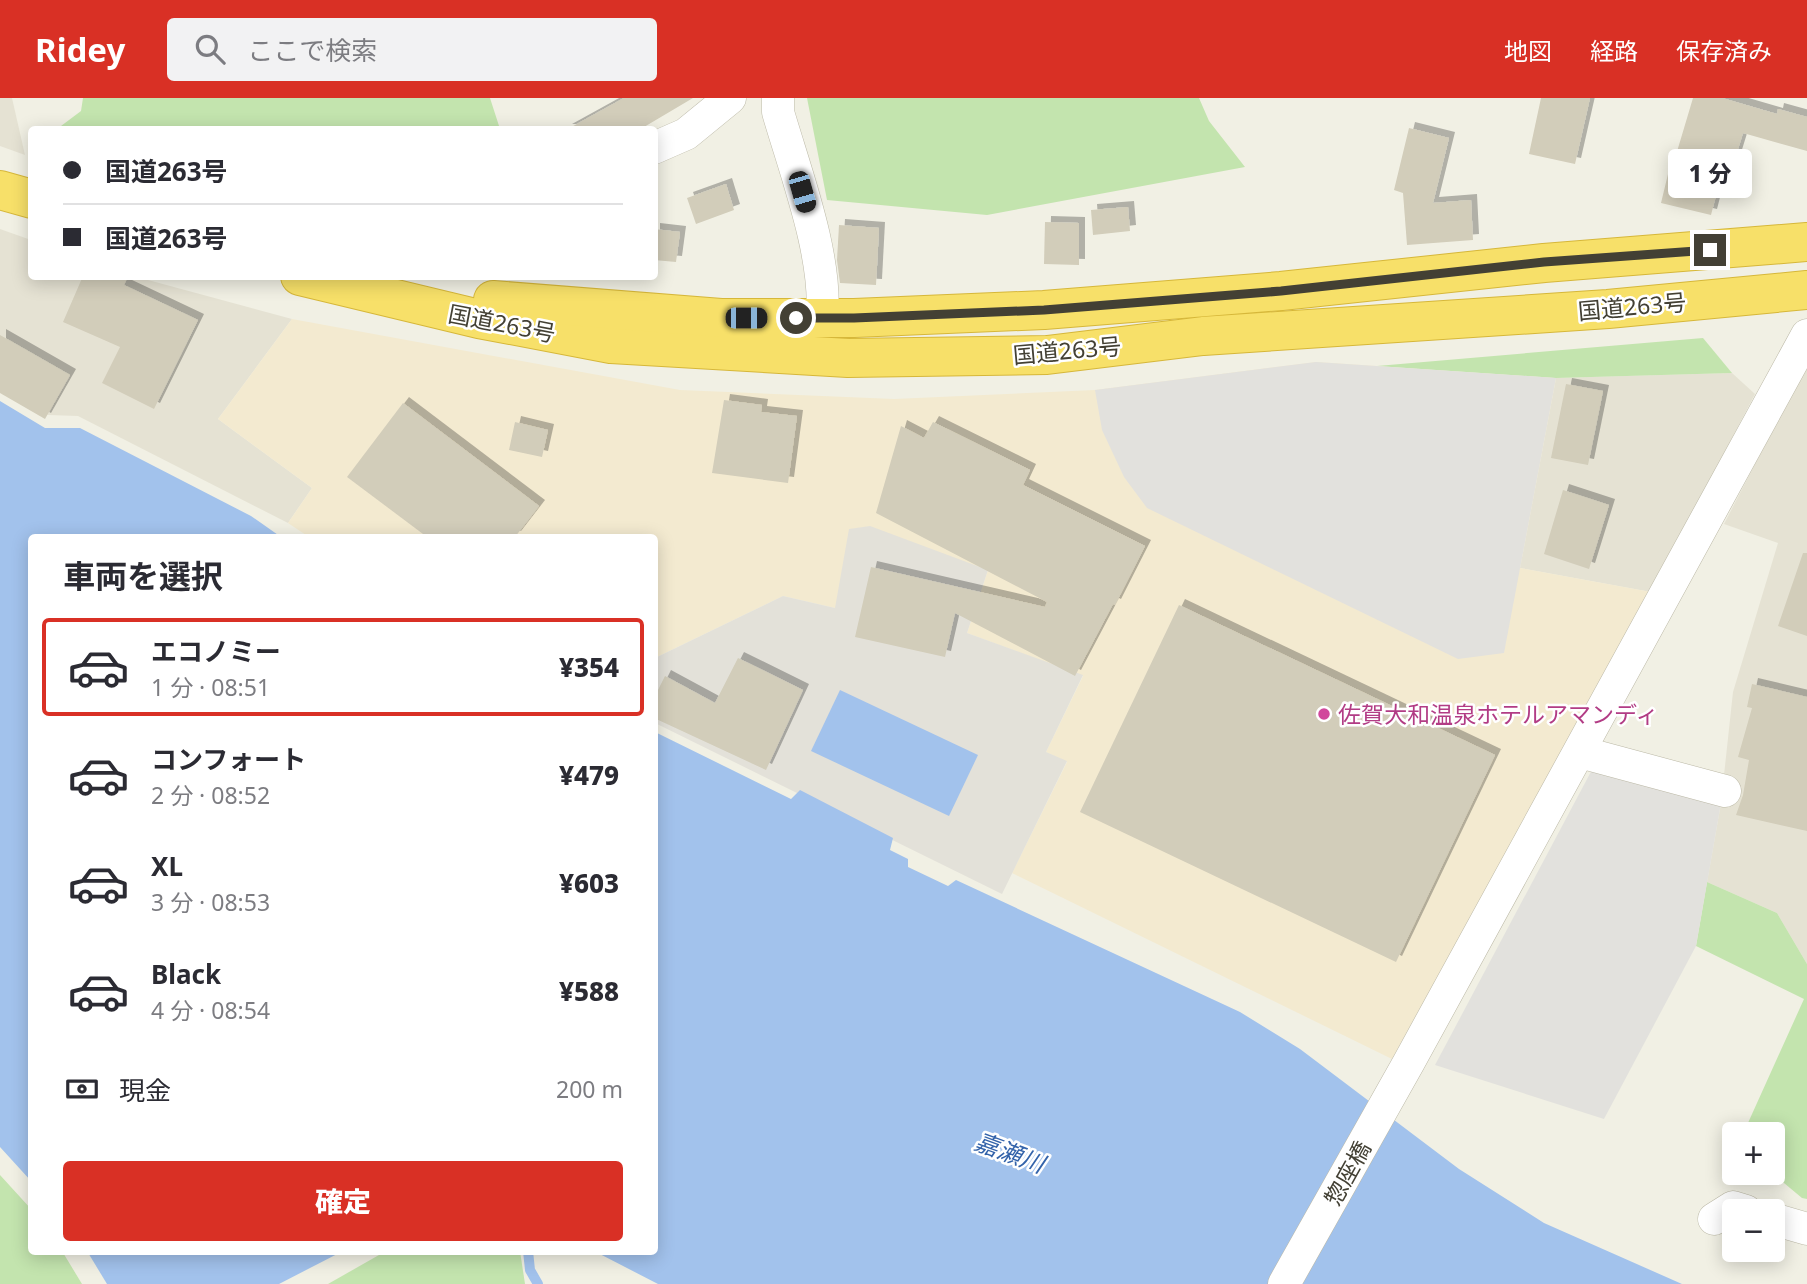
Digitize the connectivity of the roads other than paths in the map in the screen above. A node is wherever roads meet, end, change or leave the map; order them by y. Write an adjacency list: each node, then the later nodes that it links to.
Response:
1 (730, 98): 3 (street)
2 (778, 98): 9 (street)
3 (658, 146)
4 (0, 190): 5 (highway)
5 (28, 198)
6 (1807, 242): 9 (highway, 国道263号)
7 (315, 281): 8 (highway, 国道263号); 9 (highway, 国道263号)
8 (1807, 290)
9 (821, 318)
10 (1807, 335): 11 (street, 惣座橋)
11 (1799, 365): 12 (street, 惣座橋)
12 (1580, 752): 13 (street); 18 (street, 惣座橋)
13 (1725, 791)
14 (1722, 1214): 15 (street)
15 (1714, 1219)
16 (1785, 1223): 17 (street)
17 (1807, 1229)
18 (1284, 1284)

